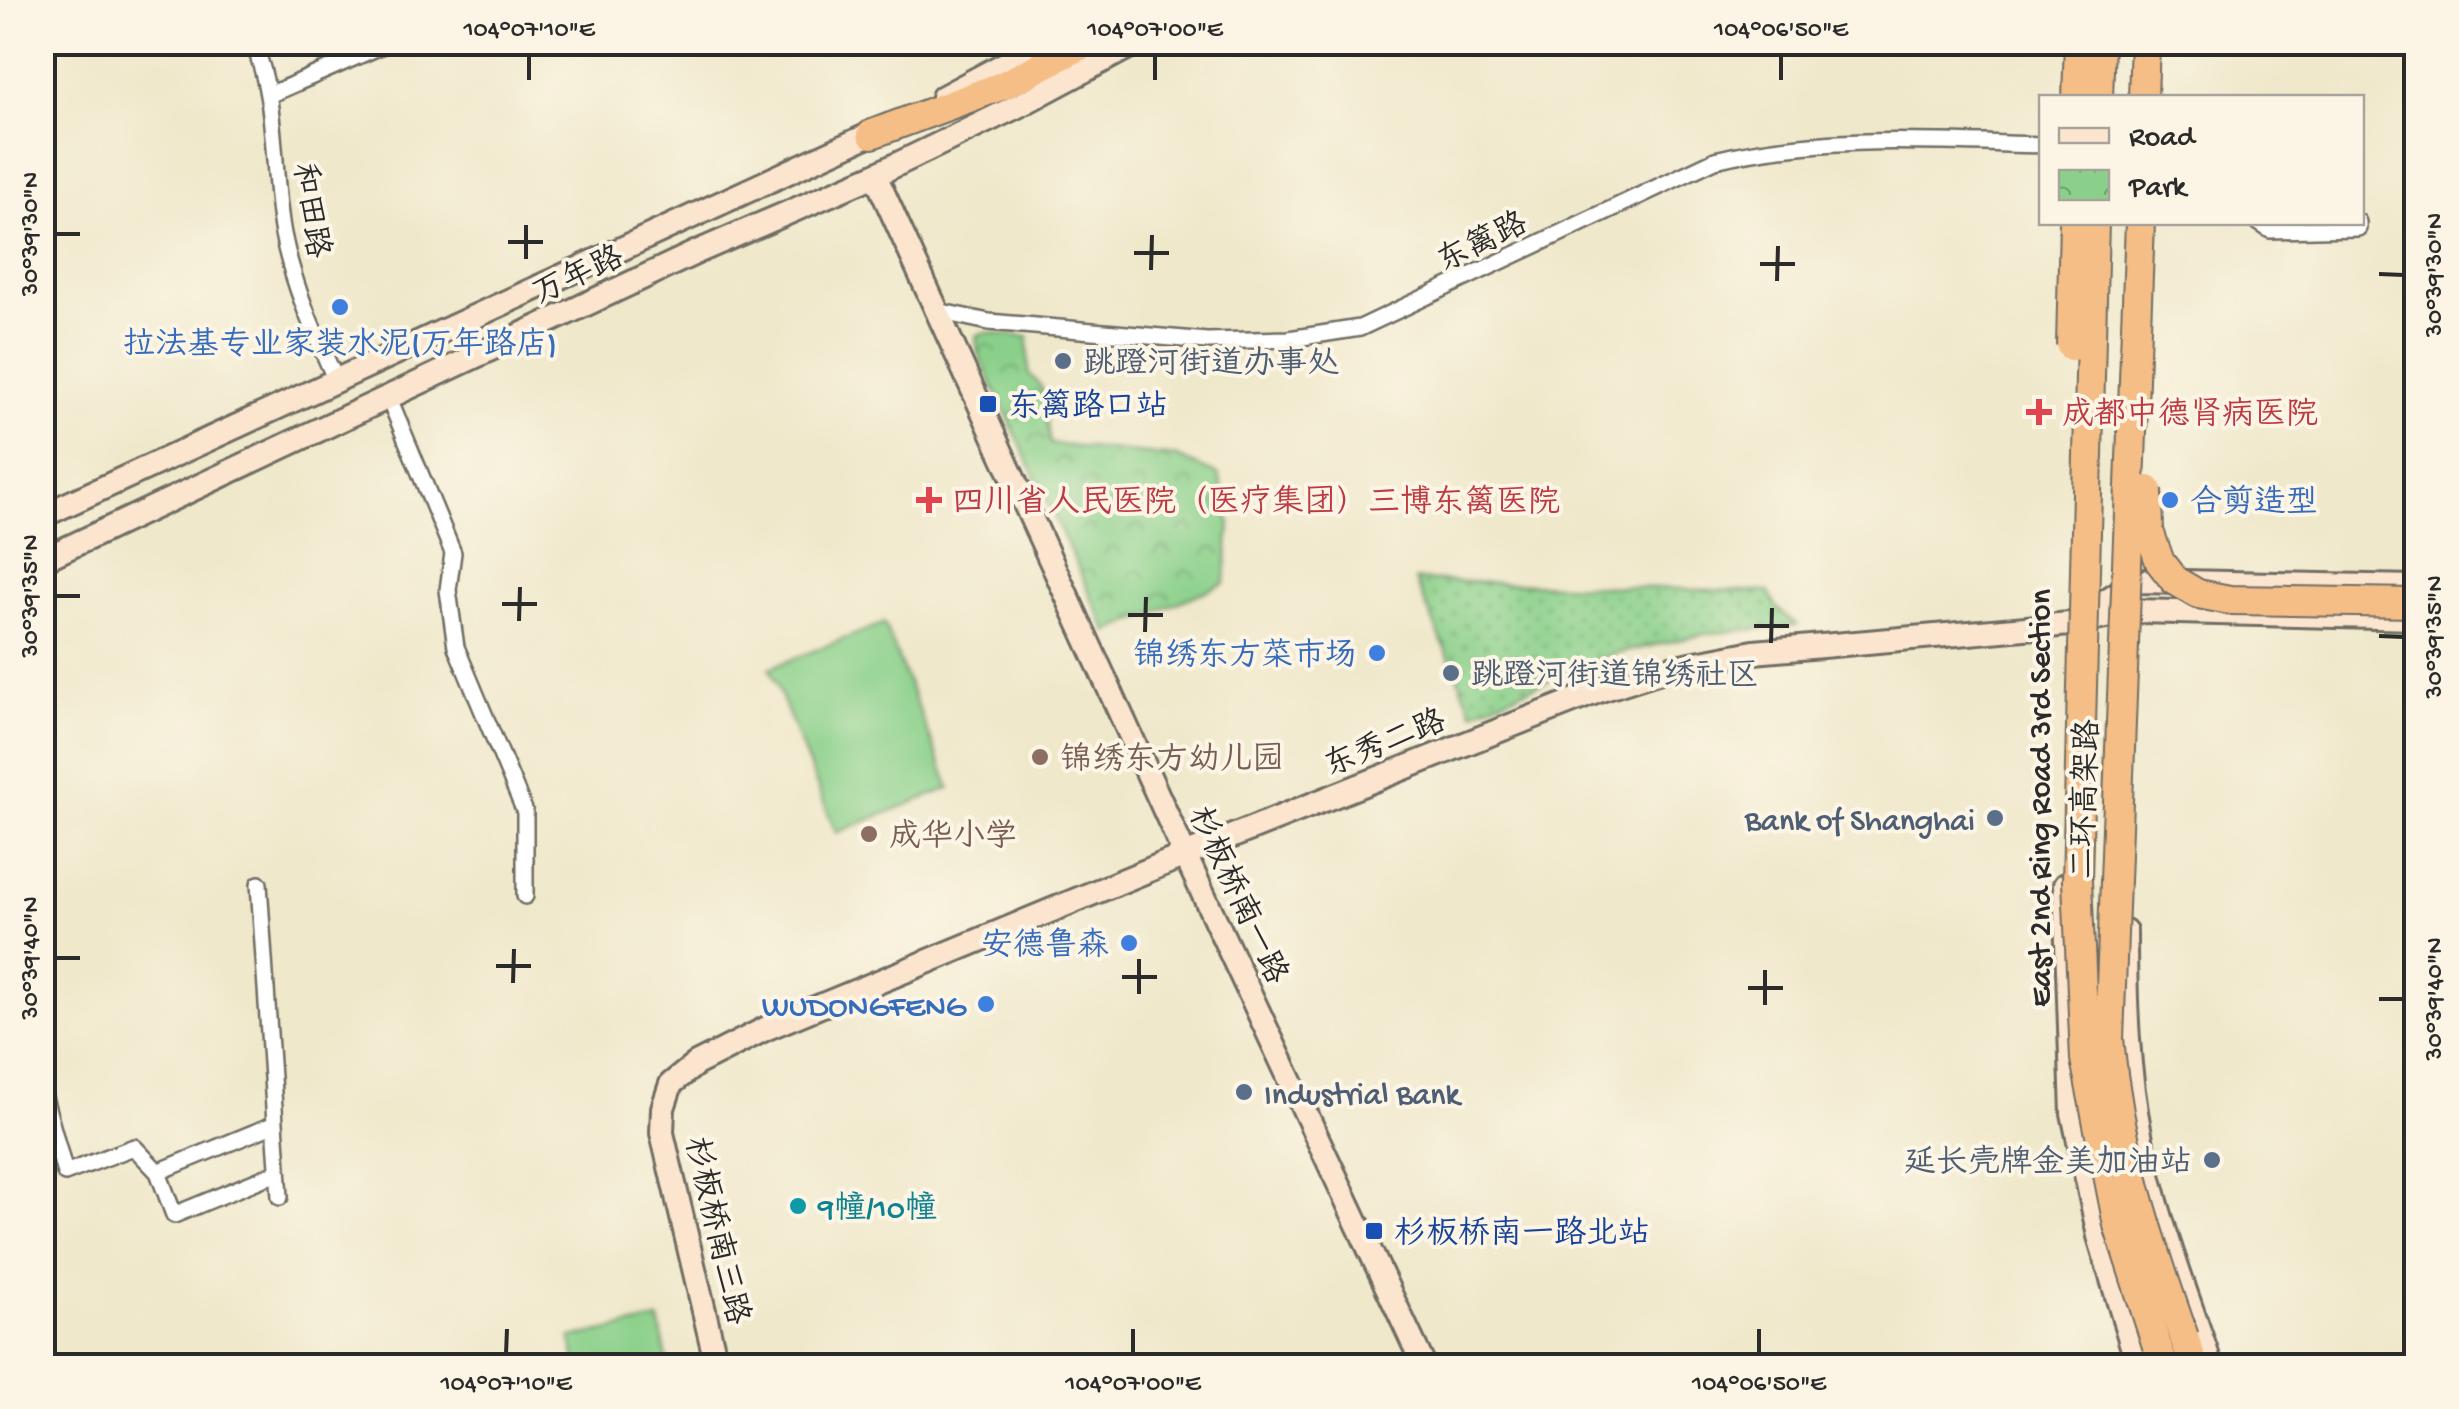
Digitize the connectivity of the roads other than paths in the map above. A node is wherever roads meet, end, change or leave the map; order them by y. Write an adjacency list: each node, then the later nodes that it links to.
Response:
1 (253, 42): 9 (street, 和田路)
2 (390, 42): 9 (street)
3 (1046, 42): 13 (main road, 万年路)
4 (1088, 42): 13 (highway)
5 (1138, 42): 15 (main road, 万年路)
6 (2079, 42): 10 (highway)
7 (2098, 42): 11 (highway)
8 (2148, 42): 12 (highway)
9 (269, 95): 24 (street, 和田路)
10 (2077, 95)
11 (2096, 95)
12 (2147, 95)
13 (872, 134): 24 (main road, 万年路)
14 (2039, 146): 22 (street, 东篱路)
15 (876, 175): 22 (main road, 杉板桥南一路); 25 (main road, 万年路)
16 (2074, 225): 33 (highway, bridge)
17 (2092, 225): 33 (highway, 二环高架路, bridge)
18 (2143, 225): 23 (highway, 二环高架路, bridge)
19 (2143, 225): 28 (main road)
20 (2262, 225): 21 (street)
21 (2358, 225)
22 (937, 310): 34 (main road, 杉板桥南一路)
23 (2137, 364): 30 (highway, bridge); 47 (highway, 二环高架路, bridge)
24 (336, 380): 26 (main road, 万年路)
25 (390, 398): 27 (main road, 万年路); 36 (street)
26 (42, 516)
27 (42, 560)
28 (2136, 581): 29 (main road); 31 (main road); 33 (main road)
29 (2416, 588)
30 (2416, 603)
31 (2136, 611): 32 (main road, 东秀二路); 33 (main road, 东秀二路); 48 (main road)
32 (2416, 618)
33 (2075, 635): 34 (main road, 东秀二路); 45 (main road, East 2nd Ring Road 3rd Section); 46 (highway, 二环高架路, bridge)
34 (1185, 855): 38 (main road, 东秀二路); 44 (main road, 杉板桥南一路)
35 (260, 884): 39 (street)
36 (525, 896)
37 (42, 1090): 40 (street)
38 (663, 1108): 43 (main road, 杉板桥南三路)
39 (275, 1124): 40 (street); 41 (street)
40 (158, 1172): 41 (street)
41 (278, 1172): 42 (street)
42 (280, 1197)
43 (717, 1366)
44 (1424, 1366)
45 (2138, 1366)
46 (2164, 1366)
47 (2194, 1366)
48 (2211, 1366)

